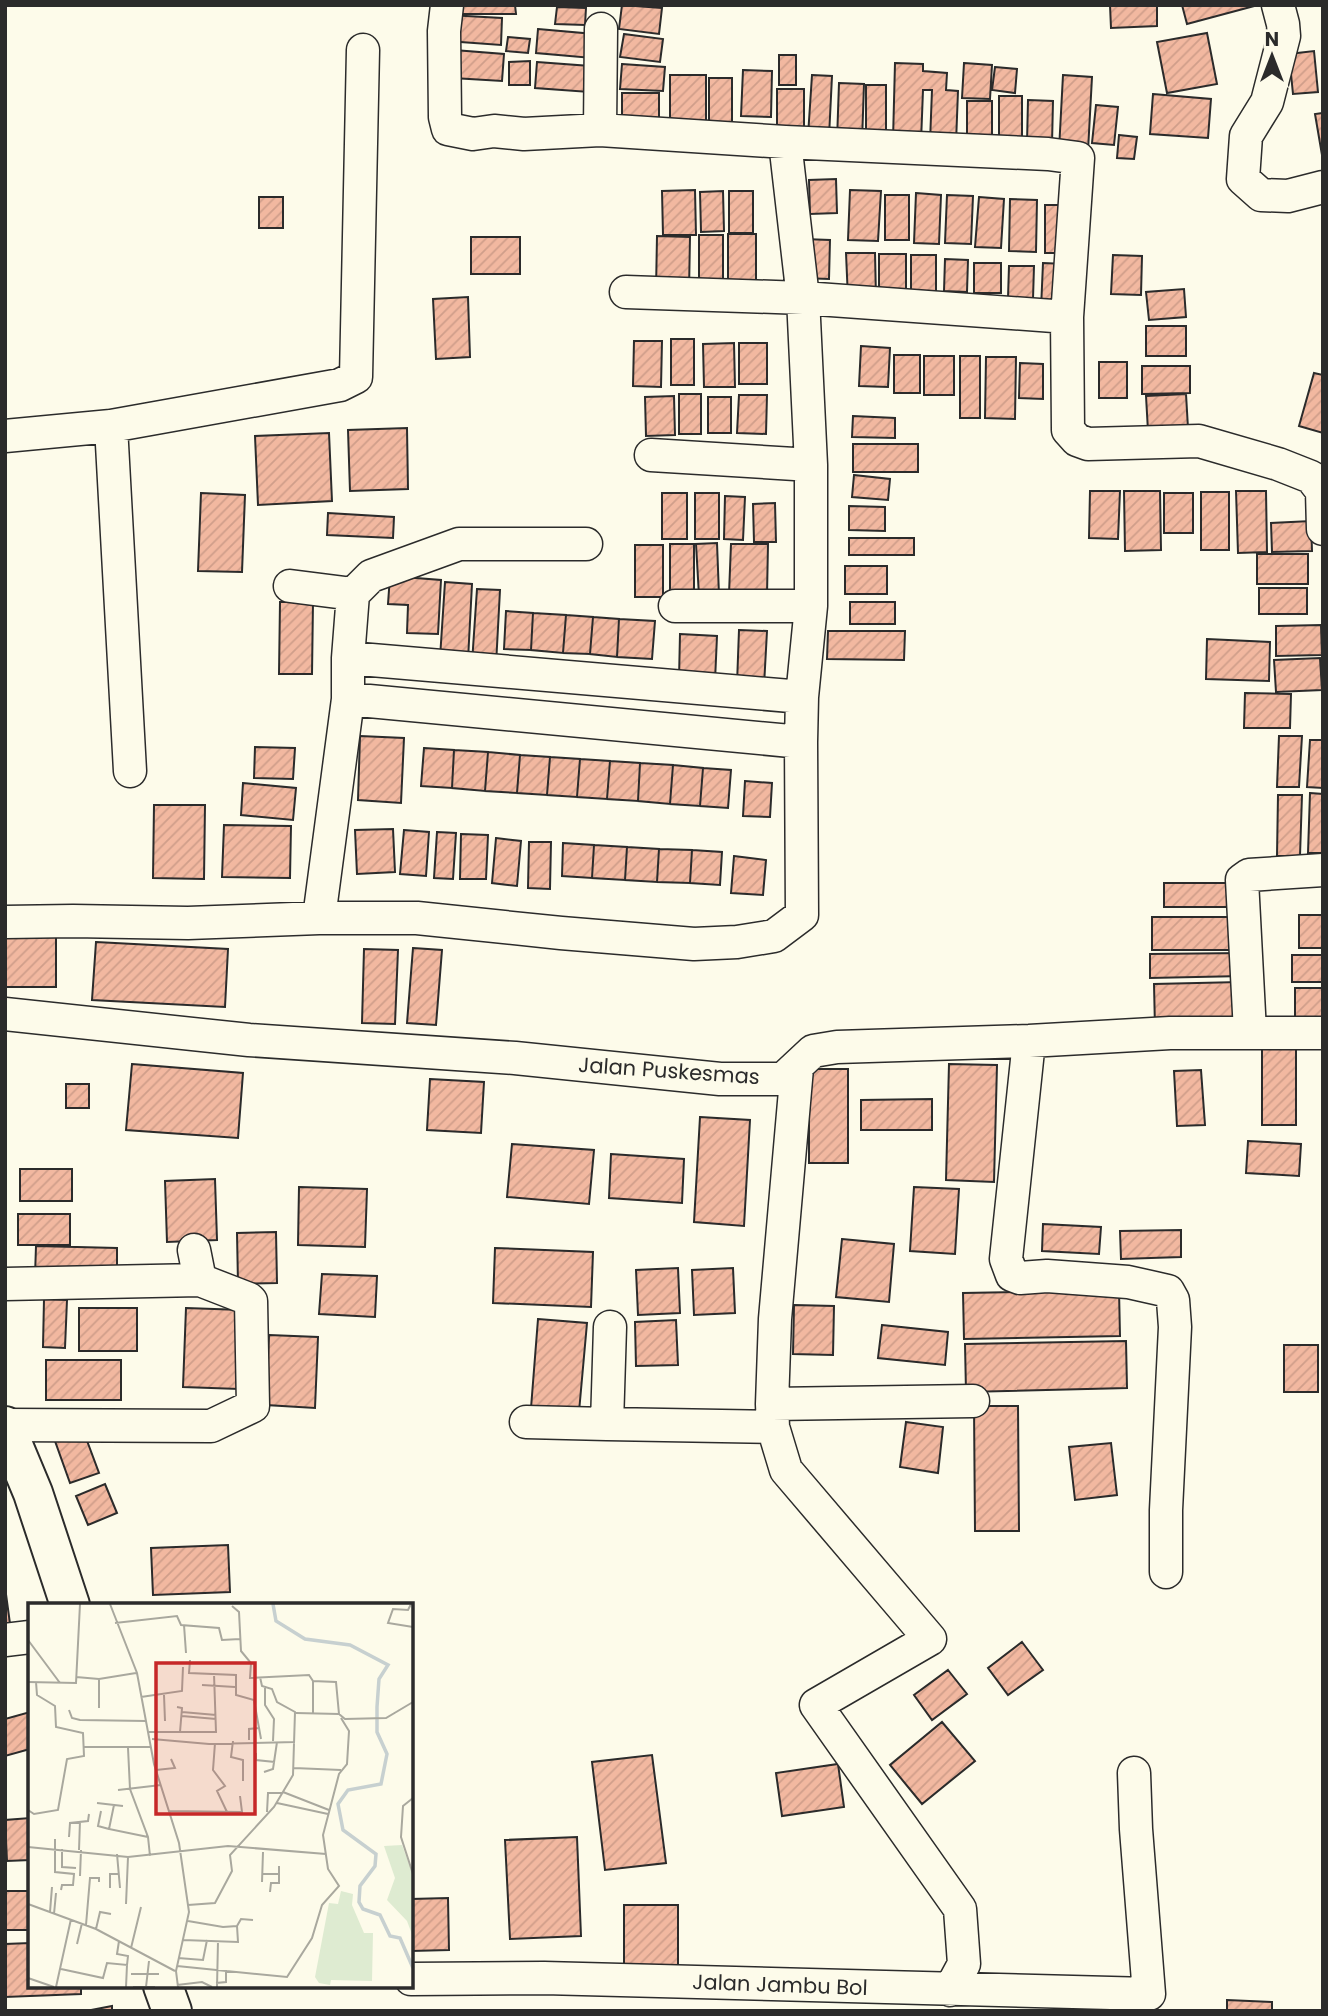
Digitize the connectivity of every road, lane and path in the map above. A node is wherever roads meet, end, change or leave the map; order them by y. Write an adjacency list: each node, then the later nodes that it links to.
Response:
1 (447, 5): 5 (street)
2 (1278, 5): 7 (street)
3 (601, 29): 5 (street)
4 (363, 50): 11 (street)
5 (600, 130): 6 (street)
6 (785, 142): 9 (street); 10 (street)
7 (1323, 187)
8 (626, 292): 9 (street)
9 (803, 298): 10 (street); 14 (street)
10 (1067, 317): 15 (street)
11 (111, 426): 12 (street); 25 (street)
12 (5, 436)
13 (651, 455): 14 (street)
14 (811, 465): 20 (street)
15 (1323, 529)
16 (586, 544): 18 (street)
17 (290, 586): 18 (street)
18 (353, 594): 21 (street)
19 (675, 606): 20 (street)
20 (811, 606): 22 (street)
21 (348, 658): 22 (street); 23 (street)
22 (802, 697): 24 (street)
23 (348, 699): 24 (street); 27 (street)
24 (801, 742): 27 (street)
25 (130, 771)
26 (1323, 870): 30 (street)
27 (319, 918): 28 (street)
28 (5, 922)
29 (5, 1014): 33 (street, Jalan Puskesmas)
30 (1250, 1032): 31 (street, Jalan Puskesmas); 32 (street, Jalan Puskesmas)
31 (1323, 1032)
32 (1029, 1041): 33 (street, Jalan Puskesmas); 41 (street)
33 (797, 1068): 37 (street)
34 (5, 1284): 40 (street)
35 (610, 1326): 39 (street)
36 (973, 1401): 37 (street)
37 (773, 1415): 39 (street); 48 (street)
38 (526, 1422): 39 (street)
39 (607, 1424)
40 (5, 1426): 42 (street)
41 (1166, 1572)
42 (69, 1603)
43 (28, 1637): 44 (street)
44 (5, 1640)
45 (1135, 1773): 48 (street, Jalan Jambu Bol)
46 (413, 1979): 48 (street, Jalan Jambu Bol)
47 (164, 1988): 49 (street)
48 (950, 1990)
49 (172, 2011)

